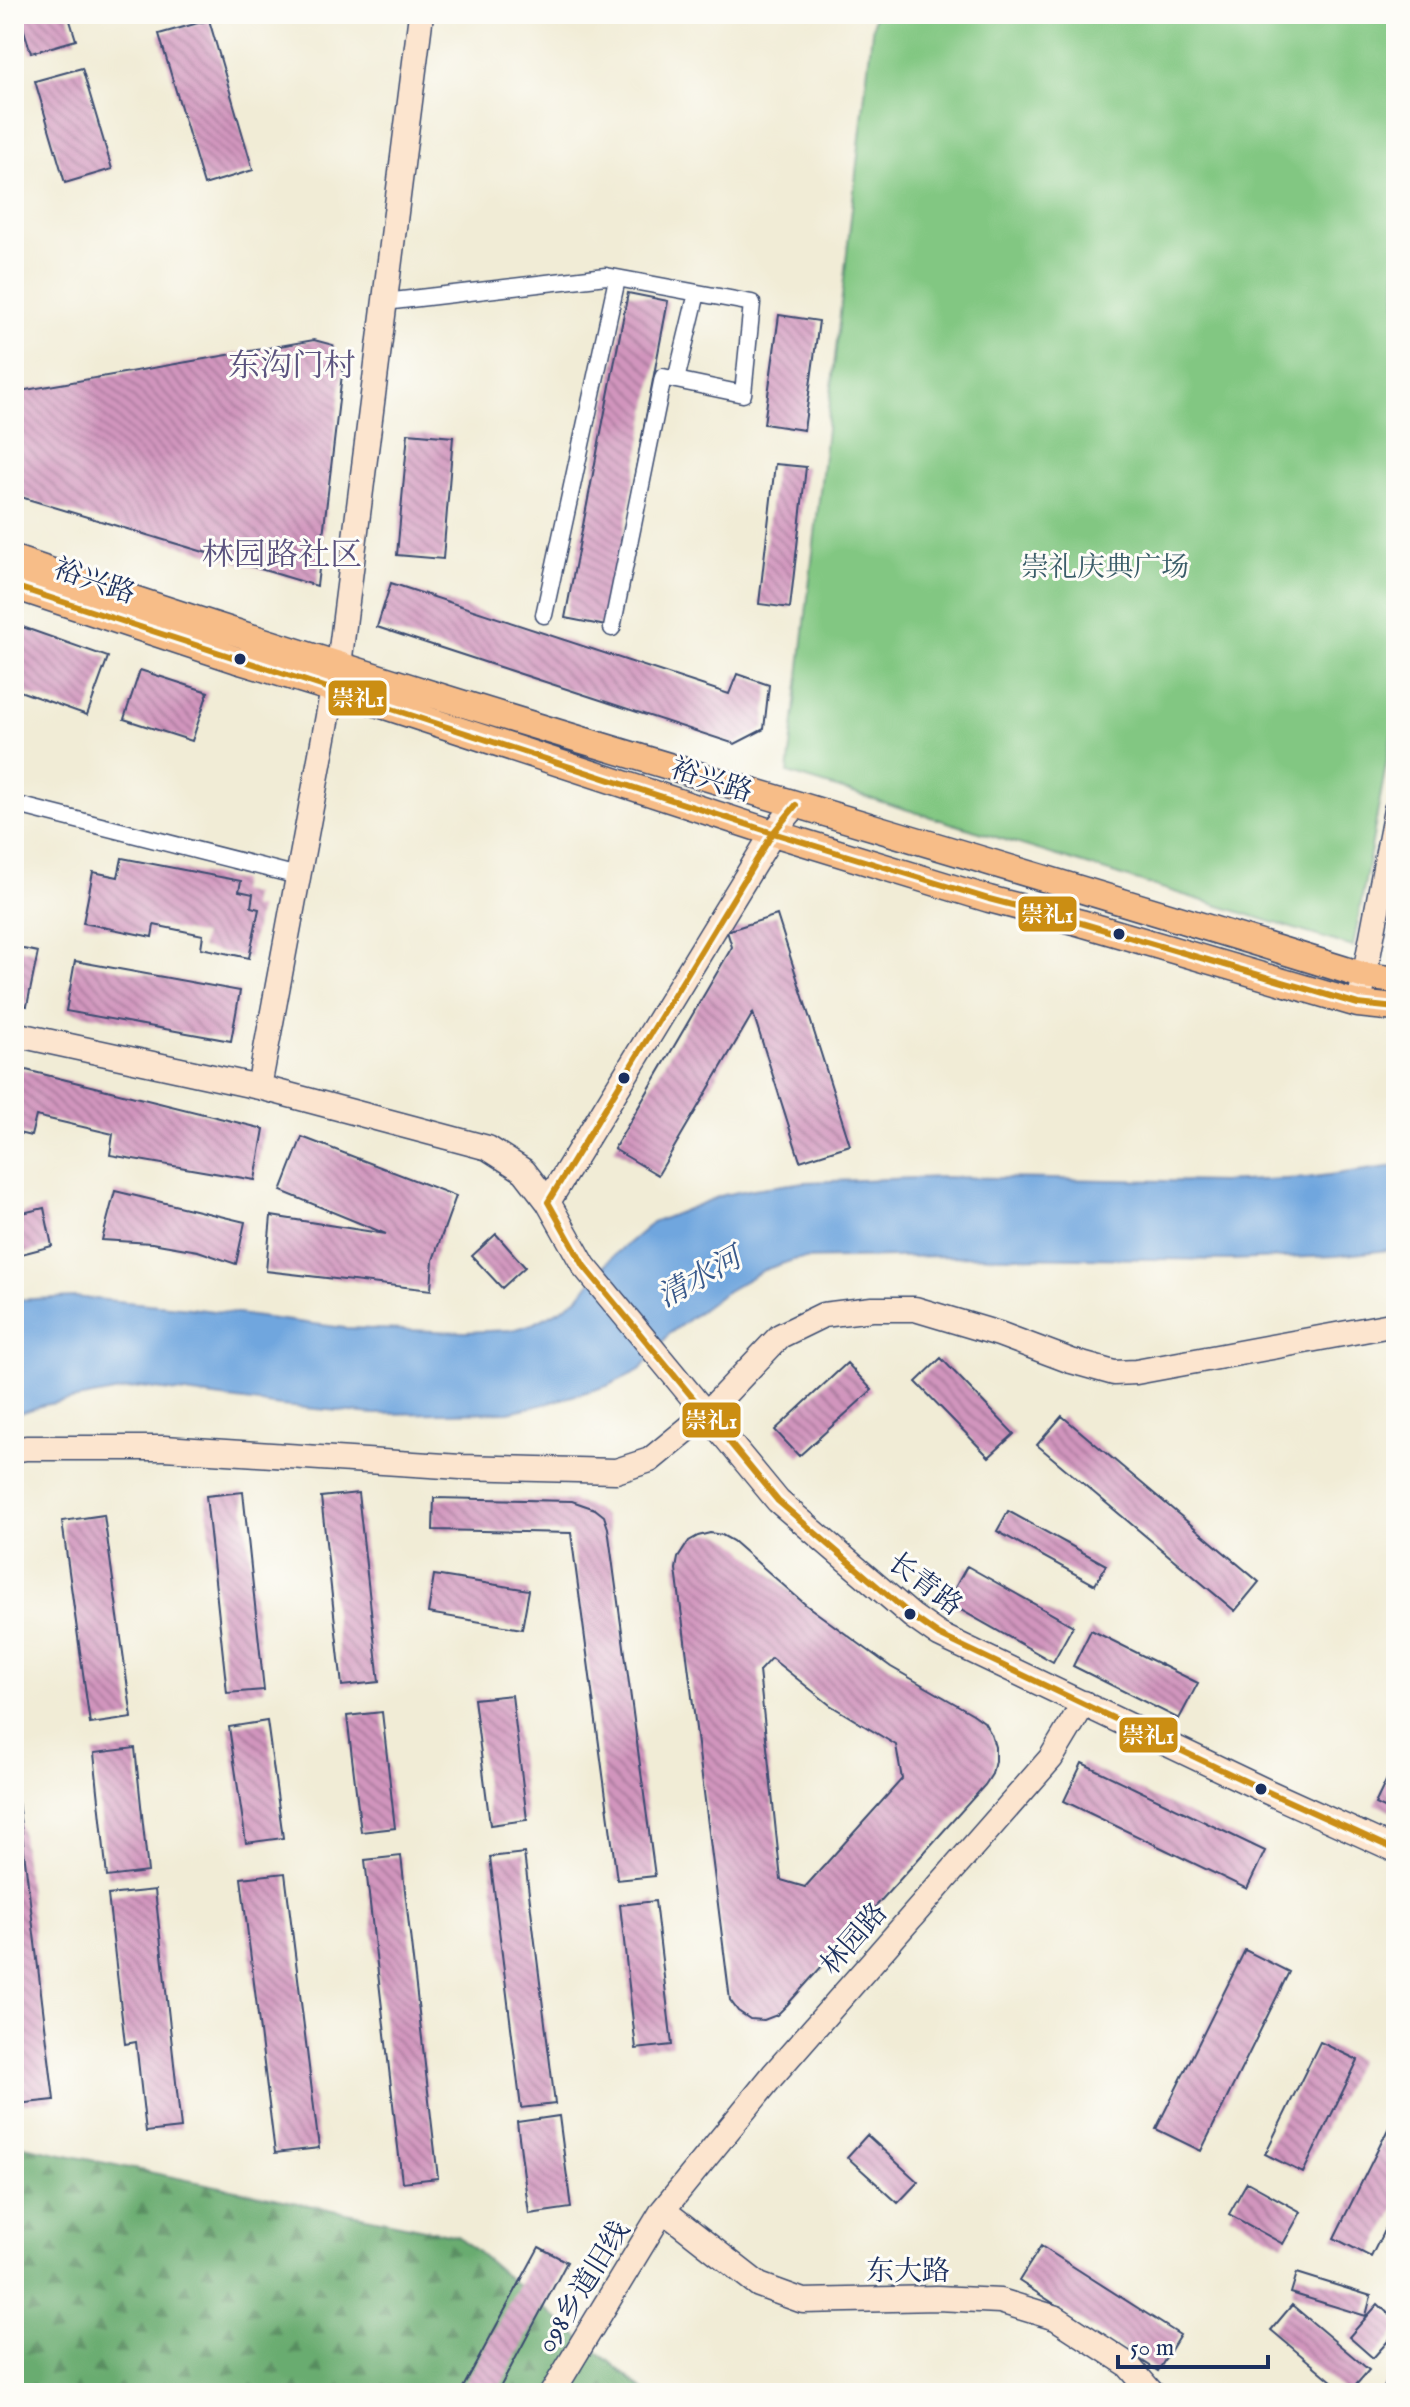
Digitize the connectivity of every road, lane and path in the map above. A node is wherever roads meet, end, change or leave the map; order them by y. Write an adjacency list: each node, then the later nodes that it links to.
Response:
1 (421, 14): 4 (street)
2 (617, 279): 3 (street); 4 (street); 8 (street)
3 (697, 293): 5 (street); 5 (street)
4 (385, 302): 10 (street)
5 (676, 380): 9 (street)
6 (14, 559): 10 (main road, 裕兴路)
7 (14, 586): 10 (main road, 裕兴路)
8 (544, 615)
9 (612, 628)
10 (336, 677): 12 (main road, 裕兴路); 14 (main road, 裕兴路); 15 (street)
11 (14, 804): 15 (street)
12 (796, 805): 14 (street); 16 (main road, 裕兴路)
13 (1396, 810): 16 (street)
14 (773, 833): 18 (main road, 裕兴路); 22 (street)
15 (298, 876): 21 (street)
16 (1365, 976): 17 (main road, 裕兴路); 18 (street)
17 (1396, 980)
18 (1358, 1004): 19 (main road, 裕兴路)
19 (1396, 1008)
20 (14, 1034): 21 (street, 长青路)
21 (259, 1087): 22 (street, 长青路)
22 (548, 1202): 24 (street, 长青路)
23 (1396, 1324): 24 (street)
24 (706, 1414): 25 (street); 26 (street, 长青路)
25 (14, 1450)
26 (1084, 1703): 27 (street, 长青路); 28 (street, 林园路)
27 (1396, 1850)
28 (663, 2210): 29 (street, 098乡道旧线); 30 (street, 东大路)
29 (552, 2393)
30 (1152, 2393)

